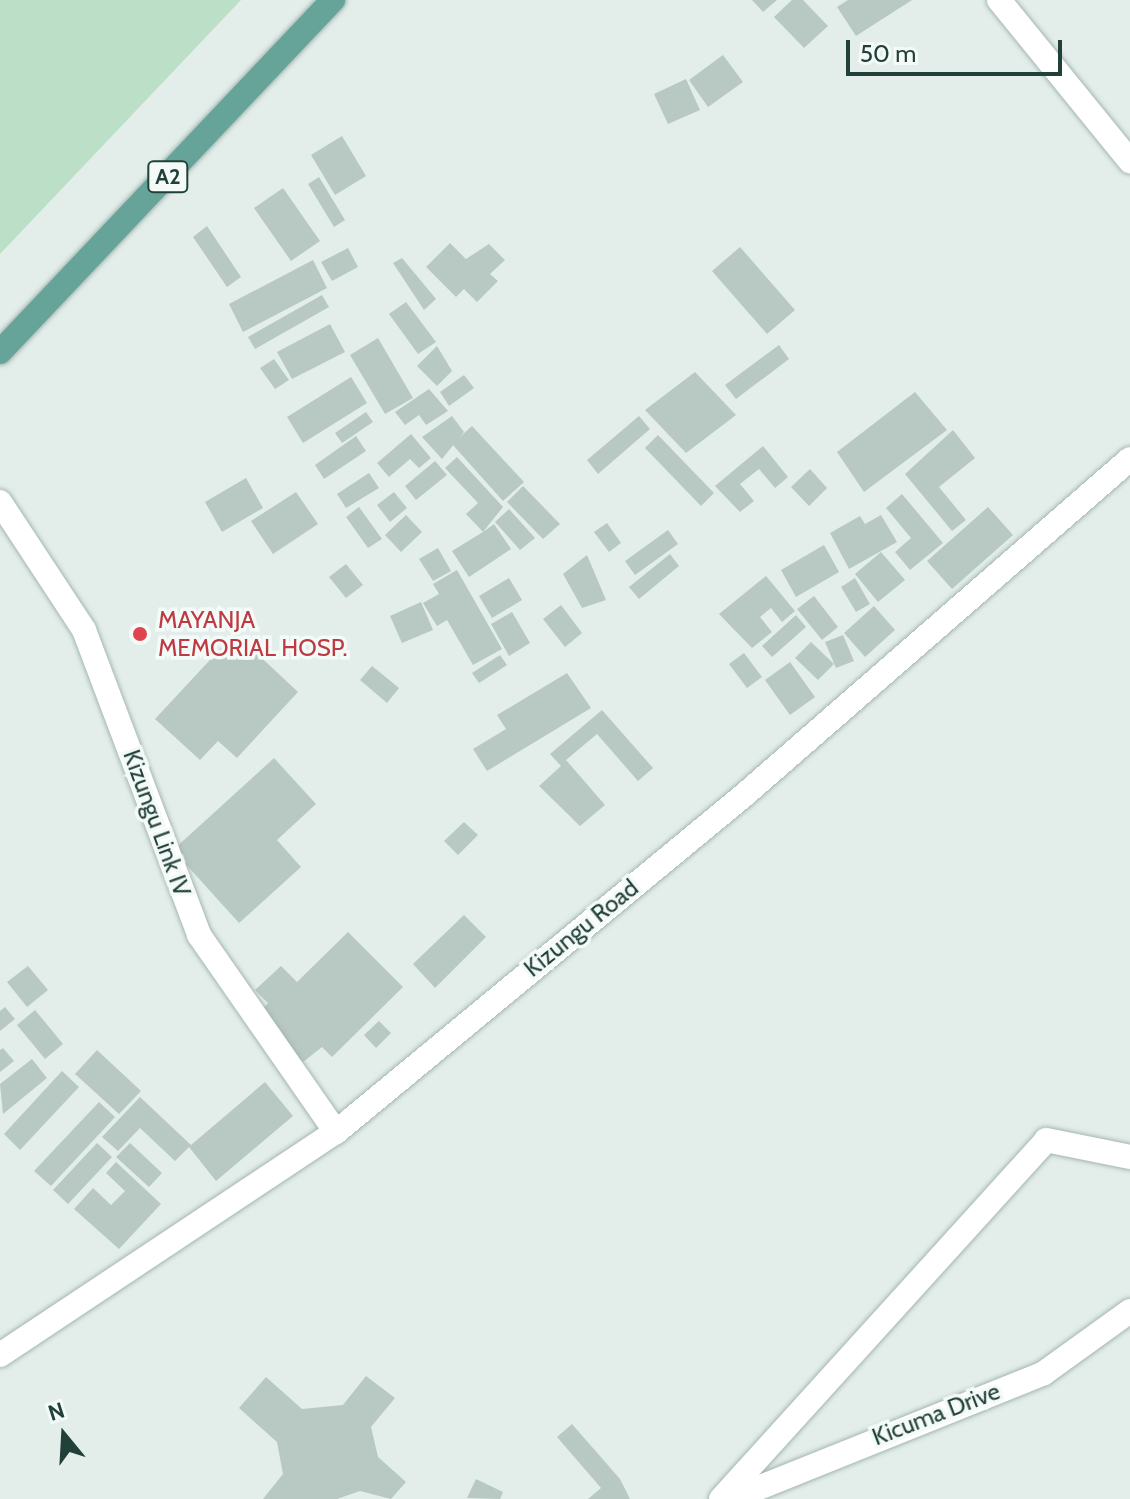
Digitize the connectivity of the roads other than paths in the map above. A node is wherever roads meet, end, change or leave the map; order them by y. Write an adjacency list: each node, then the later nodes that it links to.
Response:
1 (333, 0): 4 (main road, A2)
2 (999, 0): 3 (street)
3 (1130, 161)
4 (0, 352)
5 (1130, 459): 7 (street, Kizungu Road)
6 (0, 502): 7 (street, Kizungu Link IV)
7 (336, 1132): 10 (street, Kizungu Road)
8 (1130, 1157): 11 (street)
9 (1130, 1311): 12 (street, Kicuma Drive)
10 (0, 1355)
11 (721, 1499)
12 (731, 1499)

